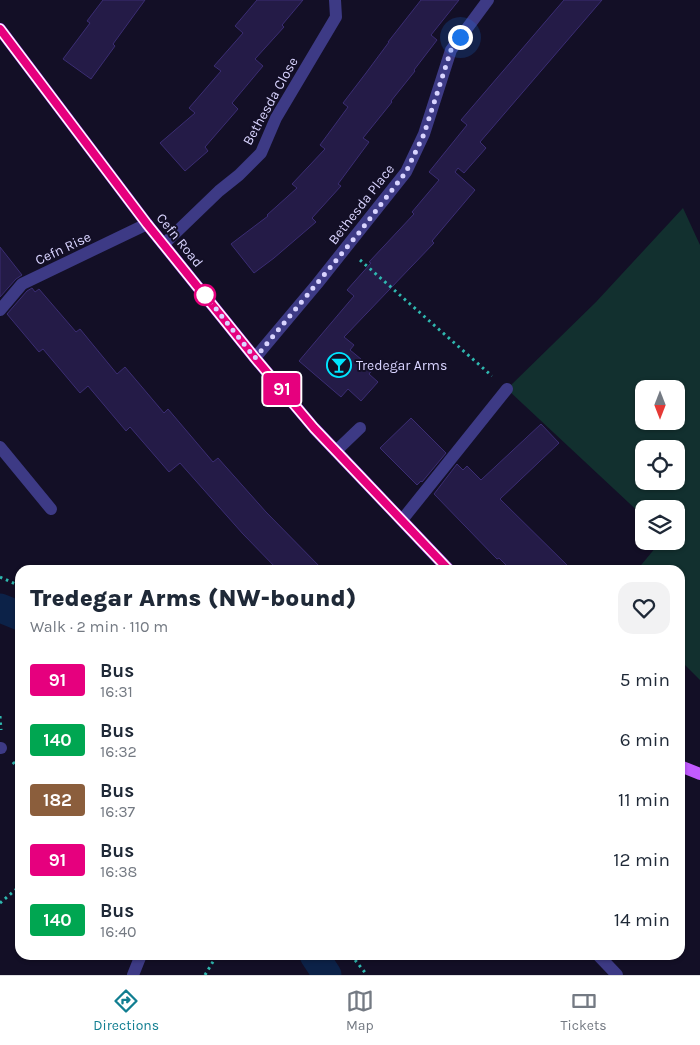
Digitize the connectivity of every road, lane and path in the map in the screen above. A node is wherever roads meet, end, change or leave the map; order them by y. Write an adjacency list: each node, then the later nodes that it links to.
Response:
1 (335, 0): 5 (street, Bethesda Close)
2 (488, 0): 6 (street, Bethesda Place)
3 (0, 29): 4 (main road, Cefn Road)
4 (147, 224): 5 (main road, Cefn Road); 7 (street, Cefn Rise)
5 (164, 244): 8 (main road, Cefn Road)
6 (346, 248): 8 (street, Bethesda Place); 9 (path)
7 (0, 310)
8 (255, 358): 12 (main road, Cefn Road)
9 (507, 389): 14 (street)
10 (360, 428): 12 (street)
11 (0, 447): 13 (street)
12 (336, 450): 14 (main road, Cefn Road)
13 (51, 508)
14 (402, 520): 15 (main road, Cefn Road)
15 (444, 565)
16 (0, 577): 17 (path)
17 (15, 584)
18 (685, 768): 19 (main road)
19 (700, 774)
20 (15, 890): 21 (path)
21 (0, 903)
22 (139, 960): 26 (street)
23 (214, 960): 27 (path)
24 (355, 960): 28 (path)
25 (603, 960): 29 (street)
26 (132, 975)
27 (205, 975)
28 (367, 975)
29 (617, 975)

